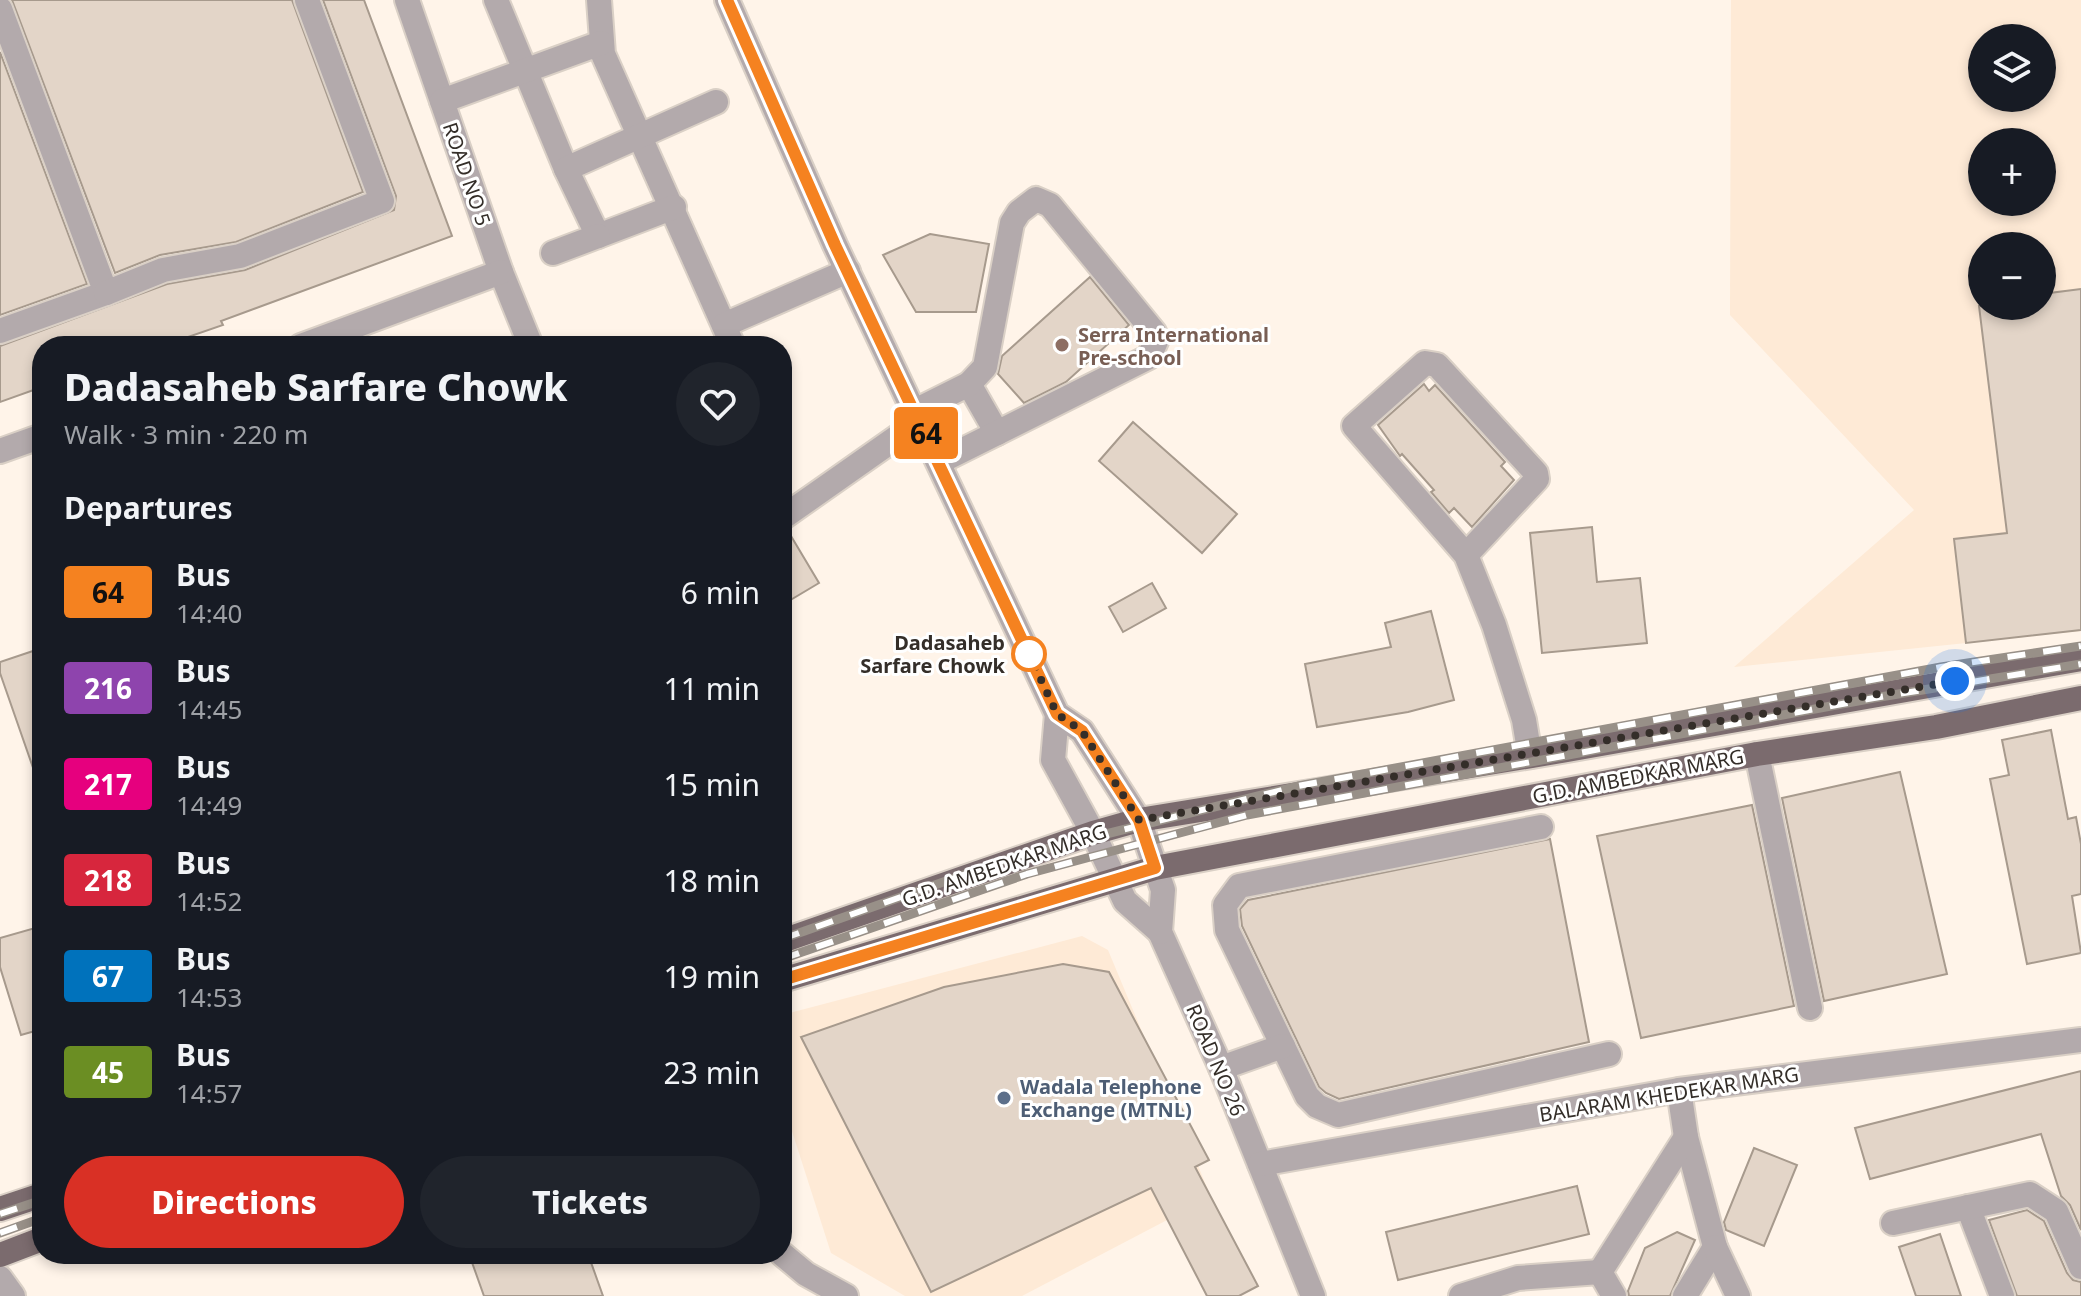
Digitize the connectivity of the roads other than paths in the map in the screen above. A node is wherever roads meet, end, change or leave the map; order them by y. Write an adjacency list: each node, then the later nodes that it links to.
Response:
1 (307, 0): 18 (street)
2 (407, 0): 9 (street, ROAD NO 5)
3 (496, 0): 8 (street)
4 (599, 0): 7 (street)
5 (727, 0): 16 (street)
6 (0, 9): 18 (street)
7 (601, 43): 8 (street); 11 (street)
8 (526, 71): 9 (street); 12 (street)
9 (442, 101): 17 (street, ROAD NO 5)
10 (716, 102): 11 (street)
11 (641, 135): 12 (street); 13 (street)
12 (566, 169): 14 (street)
13 (674, 207): 14 (street); 22 (street)
14 (598, 236): 15 (street)
15 (553, 253)
16 (848, 271): 22 (street); 24 (street)
17 (501, 272): 20 (street); 21 (street, ROAD NO 5)
18 (106, 293): 19 (street)
19 (0, 331)
20 (328, 336)
21 (527, 336)
22 (729, 336)
23 (969, 384): 24 (street); 25 (street); 25 (street)
24 (918, 416): 28 (street); 29 (street)
25 (997, 433): 28 (street)
26 (32, 440): 27 (street)
27 (0, 451)
28 (939, 462): 34 (street)
29 (792, 510)
30 (1466, 555): 30 (street); 36 (street)
31 (2081, 659): 32 (main road, G.D. AMBEDKAR MARG)
32 (1984, 676): 35 (main road); 36 (main road, G.D. AMBEDKAR MARG)
33 (2081, 698): 35 (main road, G.D. AMBEDKAR MARG)
34 (1057, 714): 40 (street, ROAD NO 26); 42 (street)
35 (1993, 715): 37 (main road, G.D. AMBEDKAR MARG)
36 (1540, 754): 38 (main road); 40 (main road, G.D. AMBEDKAR MARG)
37 (1757, 754): 38 (main road, G.D. AMBEDKAR MARG); 49 (street)
38 (1555, 792): 39 (main road, G.D. AMBEDKAR MARG)
39 (1451, 811): 43 (street); 44 (main road, G.D. AMBEDKAR MARG)
40 (1139, 820): 42 (main road, G.D. AMBEDKAR MARG); 44 (street, ROAD NO 26)
41 (1541, 827): 43 (street)
42 (1093, 833): 45 (street); 47 (main road, G.D. AMBEDKAR MARG)
43 (1458, 844): 51 (street)
44 (1155, 868): 45 (main road, G.D. AMBEDKAR MARG); 46 (street, ROAD NO 26)
45 (1114, 880): 46 (street); 48 (main road, G.D. AMBEDKAR MARG)
46 (1160, 932): 53 (street, ROAD NO 26)
47 (792, 938)
48 (792, 977)
49 (1810, 1008)
50 (2081, 1040): 55 (street, BALARAM KHEDEKAR MARG)
51 (1283, 1046): 53 (street); 54 (street)
52 (1609, 1054): 54 (street)
53 (1221, 1068): 58 (street, ROAD NO 26)
54 (1492, 1080): 56 (street)
55 (1679, 1090): 56 (street, BALARAM KHEDEKAR MARG); 57 (street)
56 (1504, 1121): 58 (street, BALARAM KHEDEKAR MARG)
57 (1686, 1137): 64 (street); 68 (street)
58 (1260, 1164): 73 (street, ROAD NO 26)
59 (32, 1198): 61 (main road)
60 (1968, 1207): 62 (street); 67 (street); 78 (street)
61 (0, 1209)
62 (1893, 1223)
63 (32, 1243): 65 (main road)
64 (1715, 1247): 76 (street); 77 (street)
65 (0, 1255)
66 (792, 1262): 72 (street)
67 (2081, 1267)
68 (1600, 1272): 70 (street); 75 (street)
69 (0, 1278): 71 (street)
70 (1522, 1287): 74 (street)
71 (13, 1296)
72 (846, 1296)
73 (1313, 1296)
74 (1461, 1296)
75 (1614, 1296)
76 (1685, 1296)
77 (1738, 1296)
78 (2002, 1296)

